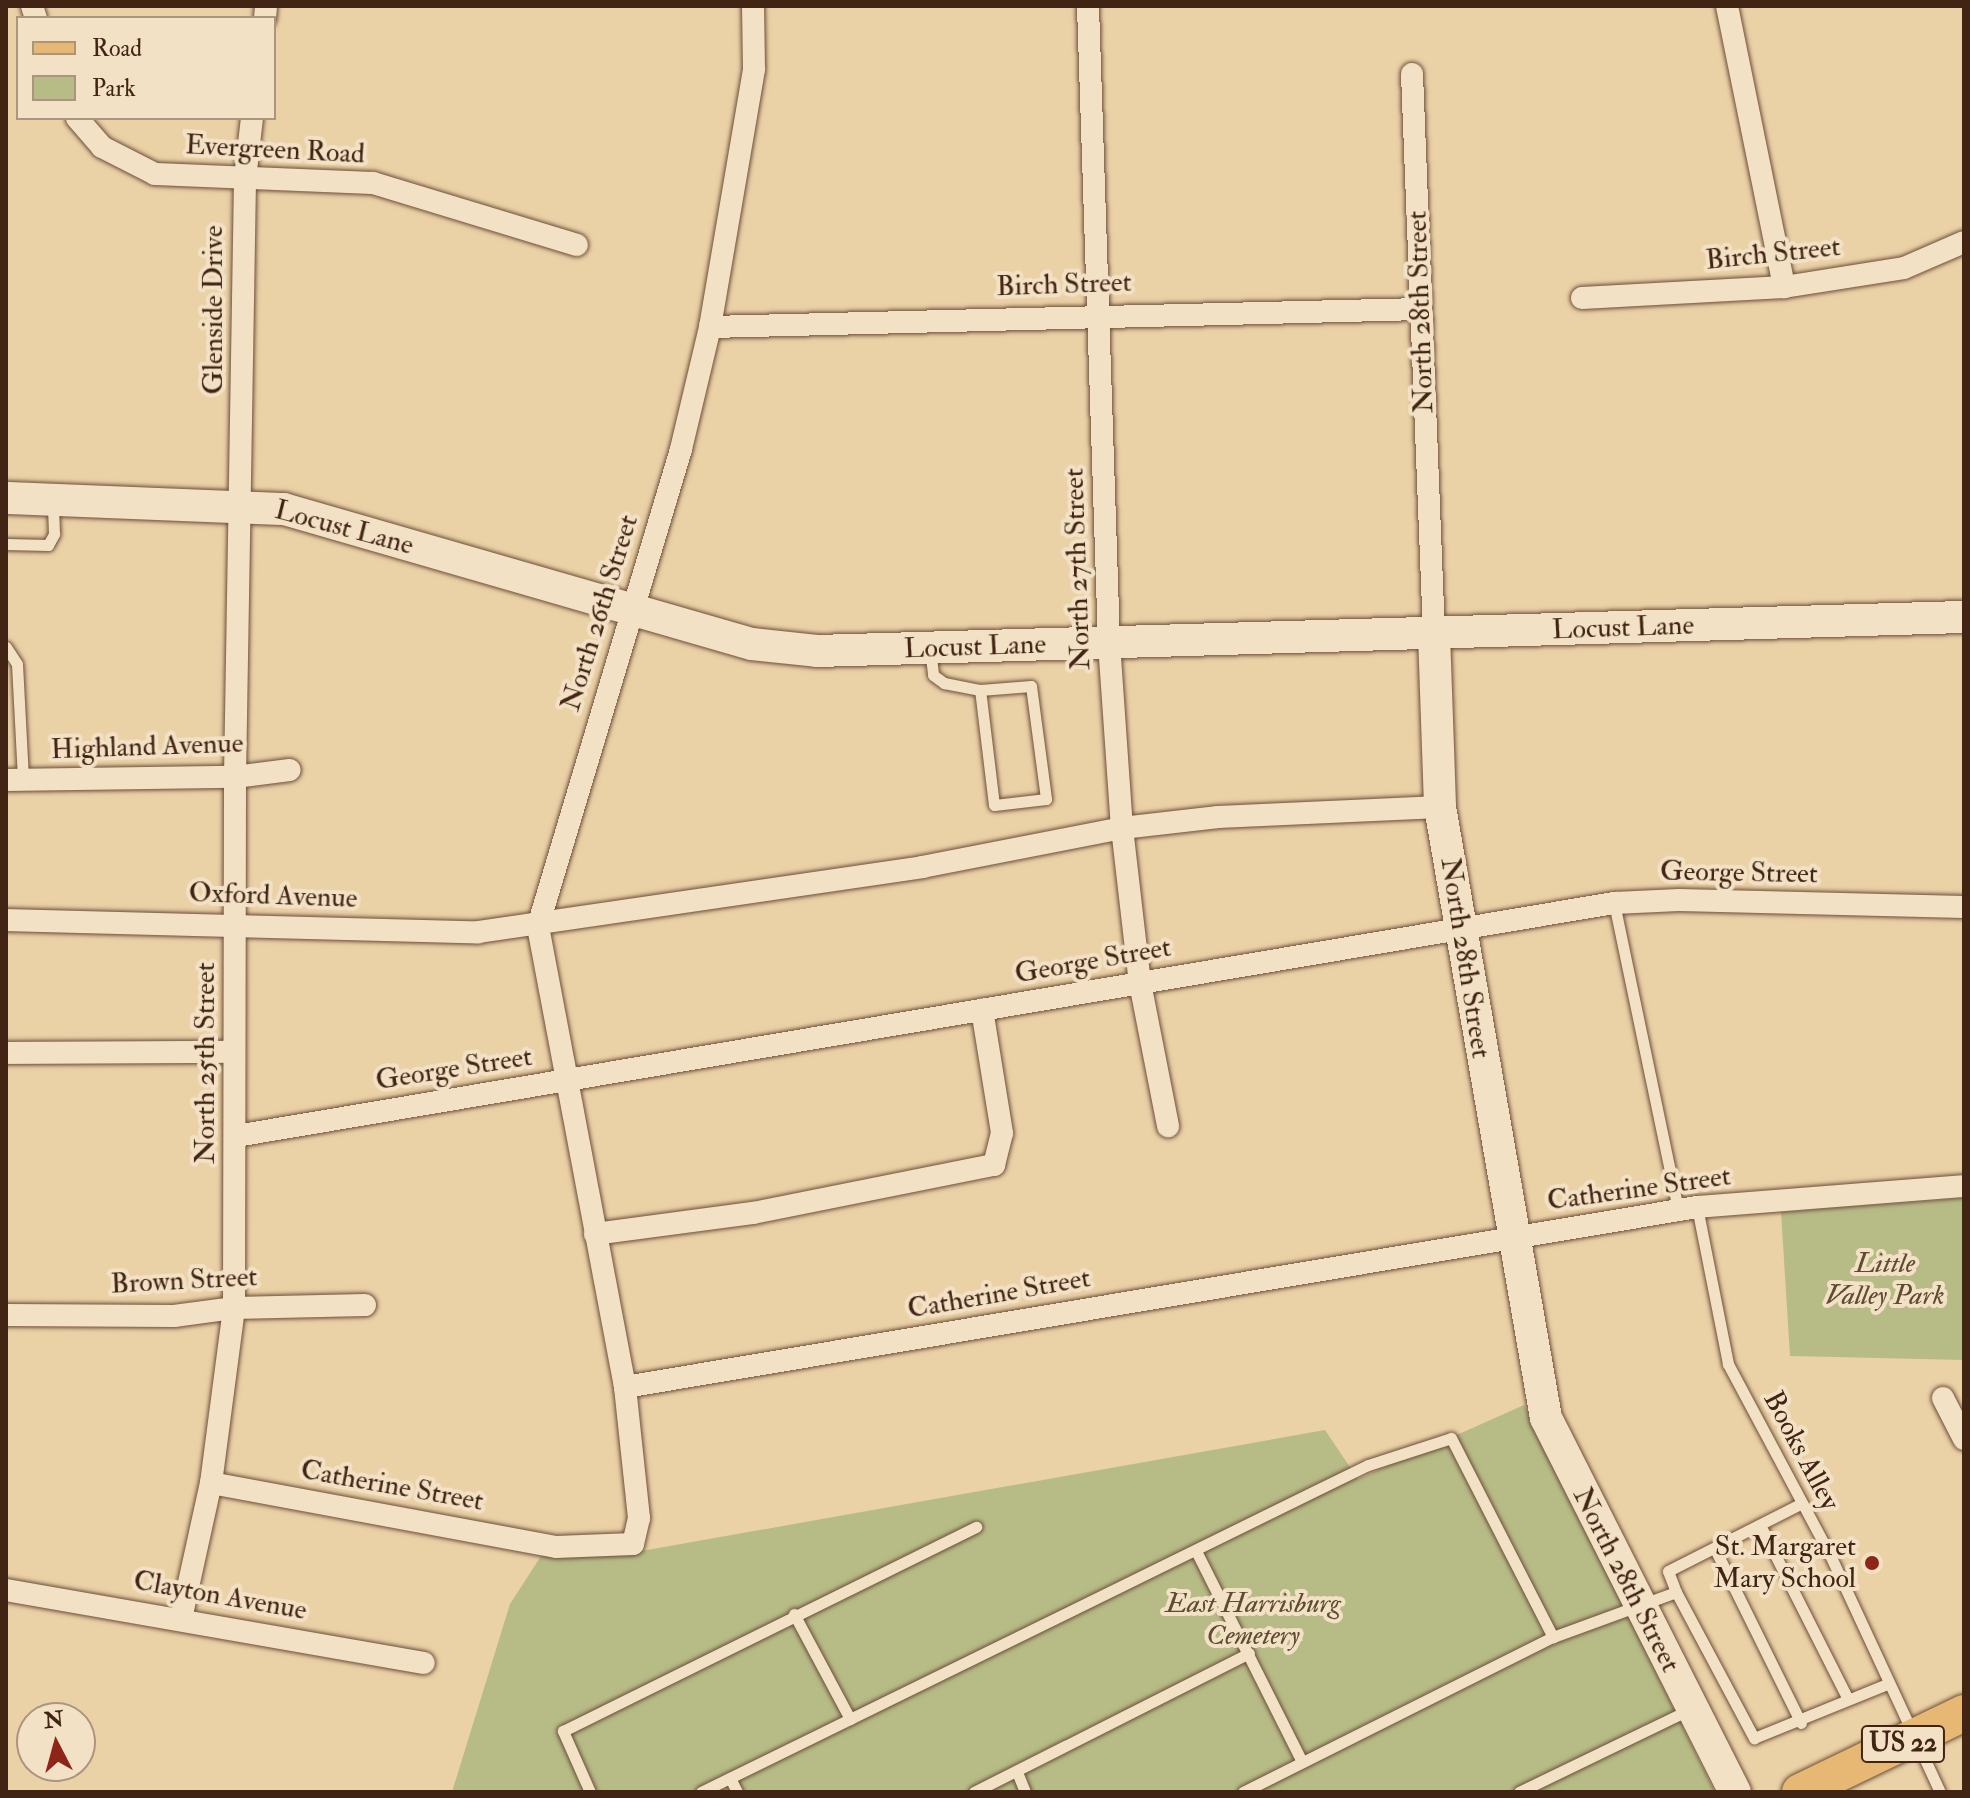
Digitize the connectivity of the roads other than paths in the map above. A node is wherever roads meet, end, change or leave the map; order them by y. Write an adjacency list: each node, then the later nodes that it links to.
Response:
1 (753, 6): 14 (street, North 26th Street)
2 (1088, 6): 13 (street, North 27th Street)
3 (1727, 6): 10 (street)
4 (1412, 74): 12 (street, North 28th Street)
5 (79, 120): 7 (street, Evergreen Road)
6 (252, 120): 7 (street, Glenside Drive)
7 (245, 179): 9 (street, Evergreen Road); 17 (street, Glenside Drive)
8 (1964, 242): 10 (street, Birch Street)
9 (577, 245)
10 (1784, 287): 11 (street, Birch Street)
11 (1582, 298)
12 (1421, 309): 13 (street, Birch Street); 21 (street, North 28th Street)
13 (1099, 313): 14 (street, Birch Street); 22 (street, North 27th Street)
14 (710, 327): 19 (street, North 26th Street)
15 (6, 498): 16 (street, Locust Lane)
16 (53, 500): 17 (street, Locust Lane); 18 (lane)
17 (242, 504): 19 (street, Locust Lane); 27 (street, North 25th Street)
18 (6, 544)
19 (632, 607): 24 (street, Locust Lane); 35 (street, North 26th Street)
20 (1964, 617): 21 (street, Locust Lane)
21 (1434, 634): 22 (street, Locust Lane); 29 (street, North 28th Street)
22 (1109, 643): 24 (street, Locust Lane); 30 (street, North 27th Street)
23 (6, 647): 28 (lane)
24 (930, 648): 25 (lane)
25 (980, 690): 25 (lane)
26 (290, 770): 27 (street, Highland Avenue)
27 (235, 777): 28 (street, Highland Avenue); 34 (street, North 25th Street)
28 (15, 780)
29 (1440, 807): 30 (street); 36 (street, North 28th Street)
30 (1122, 828): 35 (street); 37 (street, North 27th Street)
31 (1614, 903): 32 (street, George Street); 36 (street, George Street); 45 (lane, Books Alley)
32 (1964, 907)
33 (6, 920): 34 (street, Oxford Avenue)
34 (238, 924): 35 (street, Oxford Avenue); 39 (street, North 25th Street)
35 (538, 926): 41 (street, North 26th Street)
36 (1459, 929): 37 (street, George Street); 47 (street, North 28th Street)
37 (1140, 983): 38 (street, George Street); 42 (street, North 27th Street)
38 (982, 1010): 41 (street, George Street); 46 (street)
39 (233, 1052): 40 (street); 43 (street, North 25th Street)
40 (6, 1053)
41 (564, 1082): 43 (street, George Street); 46 (street, North 26th Street)
42 (1168, 1126)
43 (236, 1136): 49 (street, North 25th Street)
44 (1964, 1186): 45 (street, Catherine Street)
45 (1687, 1209): 47 (street, Catherine Street); 55 (lane, Books Alley)
46 (595, 1234): 51 (street, North 26th Street)
47 (1512, 1238): 51 (street, Catherine Street); 62 (street, North 28th Street)
48 (365, 1305): 49 (street, Brown Street)
49 (234, 1308): 50 (street, Brown Street); 54 (street, North 25th Street)
50 (6, 1315)
51 (625, 1387): 54 (street, Catherine Street)
52 (1943, 1398): 53 (street)
53 (1964, 1439)
54 (211, 1483): 64 (street, North 25th Street)
55 (1800, 1504): 56 (lane); 68 (lane, Books Alley)
56 (1760, 1525): 58 (lane); 69 (lane)
57 (976, 1527): 63 (lane)
58 (1715, 1549): 61 (lane); 73 (lane)
59 (1196, 1551): 65 (lane); 66 (lane); 72 (lane)
60 (6, 1590): 64 (street, Clayton Avenue)
61 (1676, 1592): 62 (lane); 73 (lane)
62 (1638, 1606): 65 (lane); 70 (street, North 28th Street)
63 (794, 1614): 72 (lane); 78 (lane)
64 (181, 1619): 67 (street, Clayton Avenue)
65 (1553, 1637): 75 (lane)
66 (1249, 1653): 75 (lane); 76 (lane)
67 (424, 1663)
68 (1887, 1684): 69 (lane); 74 (lane, Books Alley)
69 (1848, 1699): 73 (lane)
70 (1692, 1708): 84 (lane); 85 (street, North 28th Street)
71 (1964, 1713): 74 (main road, US 22)
72 (850, 1719): 77 (lane)
73 (1801, 1723)
74 (1912, 1739): 86 (main road, US 22); 87 (lane, Books Alley)
75 (1302, 1762): 83 (lane)
76 (1017, 1772): 81 (lane); 82 (lane)
77 (730, 1778): 79 (lane); 80 (lane)
78 (590, 1792)
79 (701, 1792)
80 (737, 1792)
81 (974, 1792)
82 (1025, 1792)
83 (1243, 1792)
84 (1519, 1792)
85 (1735, 1792)
86 (1800, 1792)
87 (1940, 1792)

